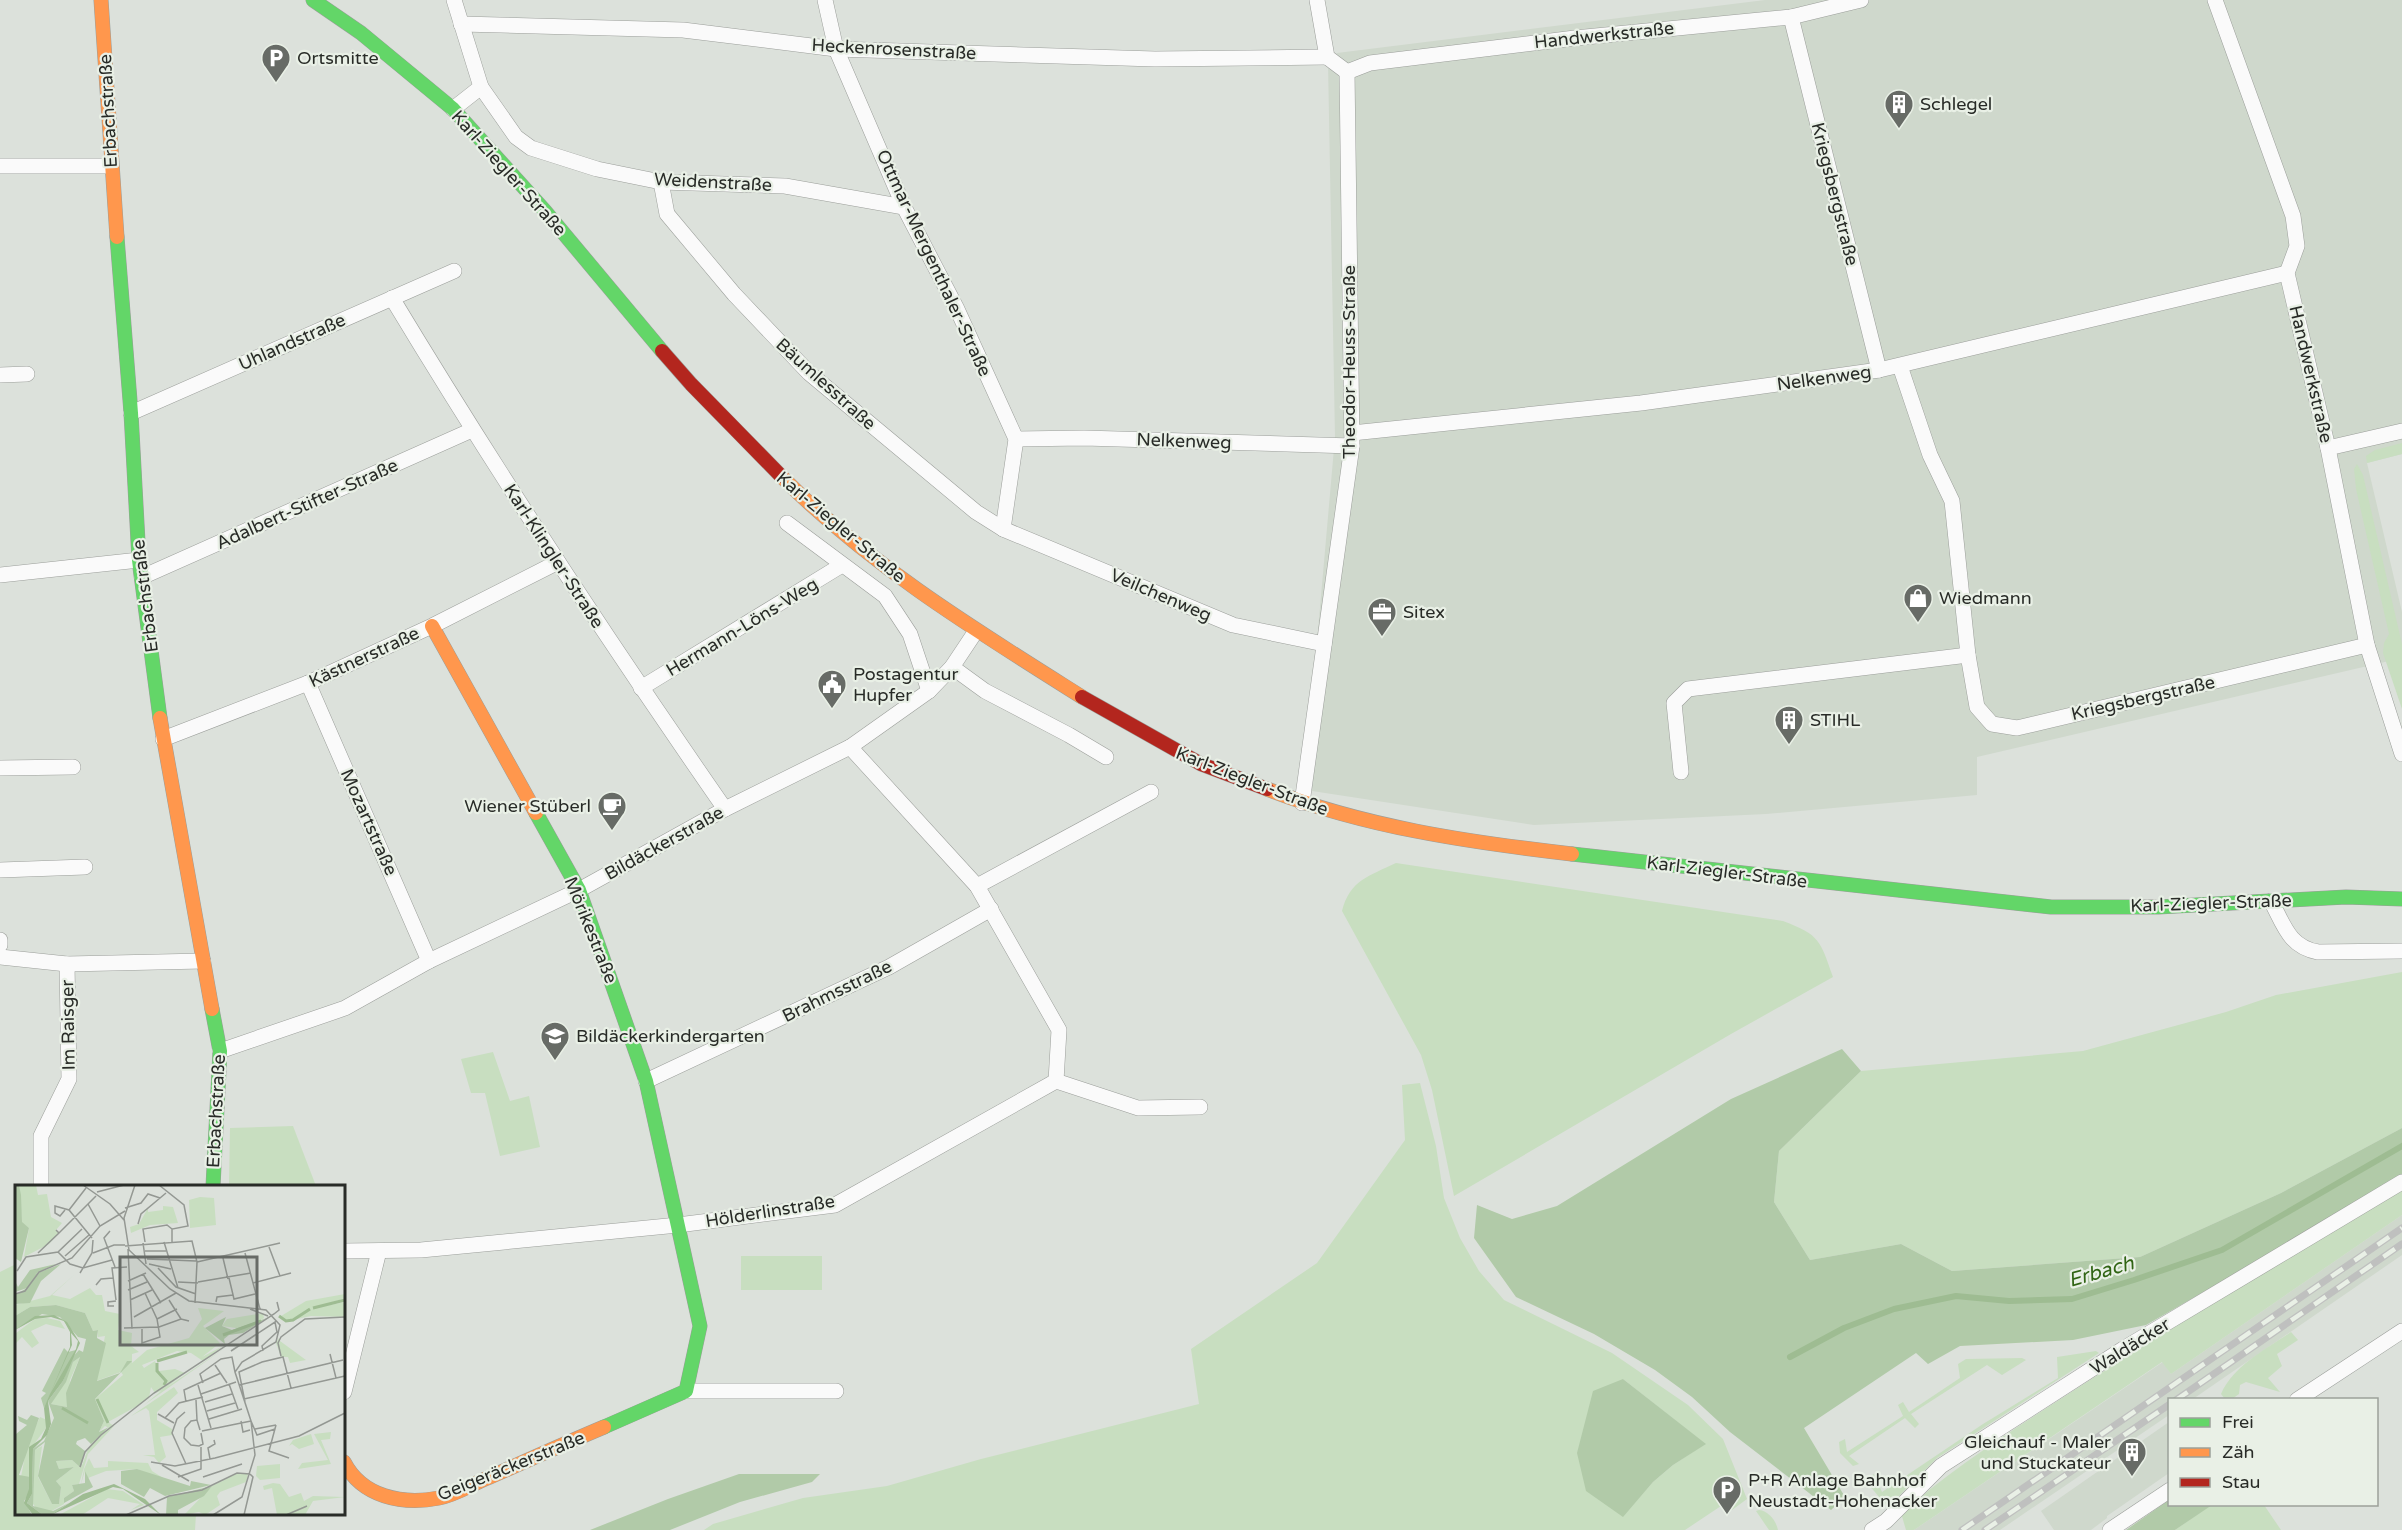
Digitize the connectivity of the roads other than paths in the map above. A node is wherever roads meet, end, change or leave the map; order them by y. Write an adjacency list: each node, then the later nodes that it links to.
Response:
1 (101, 0): 16 (street, Erbachstraße)
2 (313, 0): 14 (street, Karl-Ziegler-Straße)
3 (454, 0): 9 (street, Weidenstraße)
4 (825, 0): 10 (street, Ottmar-Mergenthaler-Straße)
5 (1317, 0): 11 (street)
6 (1861, 0): 8 (street, Handwerkstraße)
7 (2215, 0): 20 (street)
8 (1791, 17): 12 (street, Handwerkstraße); 23 (street, Kriegsbergstraße)
9 (461, 24): 10 (street, Heckenrosenstraße); 13 (street, Weidenstraße)
10 (836, 49): 11 (street, Heckenrosenstraße); 18 (street, Ottmar-Mergenthaler-Straße)
11 (1327, 57): 12 (street)
12 (1347, 72): 30 (street, Theodor-Heuss-Straße)
13 (481, 87): 14 (street); 17 (street, Weidenstraße)
14 (453, 109): 40 (street, Karl-Ziegler-Straße)
15 (0, 166): 16 (street)
16 (111, 166): 26 (street, Erbachstraße)
17 (662, 182): 18 (street, Weidenstraße); 33 (street, Bäumlesstraße)
18 (904, 207): 29 (street, Ottmar-Mergenthaler-Straße)
19 (454, 271): 21 (street, Uhlandstraße)
20 (2287, 273): 22 (street, Nelkenweg); 31 (street, Handwerkstraße)
21 (392, 298): 26 (street, Uhlandstraße); 27 (street, Karl-Klingler-Straße)
22 (1900, 366): 23 (street, Nelkenweg); 43 (street, Kriegsbergstraße)
23 (1879, 370): 30 (street, Nelkenweg)
24 (27, 374): 25 (street)
25 (0, 375)
26 (131, 413): 34 (street, Erbachstraße)
27 (472, 430): 35 (street, Karl-Klingler-Straße); 38 (street, Adalbert-Stifter-Straße)
28 (2402, 431): 31 (street)
29 (1017, 439): 30 (street, Nelkenweg); 33 (street)
30 (1352, 440): 41 (street, Theodor-Heuss-Straße)
31 (2328, 448): 42 (street, Handwerkstraße)
32 (787, 523): 36 (street, Karl-Ziegler-Straße)
33 (1003, 528): 41 (street, Veilchenweg)
34 (139, 560): 37 (street); 38 (street, Erbachstraße)
35 (558, 562): 39 (street, Kästnerstraße); 46 (street, Karl-Klingler-Straße)
36 (842, 565): 46 (street, Hermann-Löns-Weg); 47 (street, Karl-Ziegler-Straße)
37 (0, 575)
38 (142, 577): 48 (street, Erbachstraße)
39 (432, 626): 45 (street, Kästnerstraße); 61 (street, Mörikestraße)
40 (976, 631): 44 (street, Bildäckerstraße); 56 (street, Karl-Ziegler-Straße)
41 (1324, 644): 56 (street, Theodor-Heuss-Straße)
42 (2367, 645): 43 (street, Kriegsbergstraße); 50 (street, Handwerkstraße)
43 (1968, 654): 54 (street)
44 (952, 667): 47 (street, Bildäckerstraße); 51 (street)
45 (308, 683): 48 (street, Kästnerstraße); 69 (street, Mozartstraße)
46 (641, 688): 57 (street, Karl-Klingler-Straße)
47 (929, 692): 49 (street, Bildäckerstraße)
48 (164, 739): 70 (street, Erbachstraße)
49 (850, 747): 57 (street, Bildäckerstraße); 60 (street)
50 (2402, 754)
51 (1106, 757)
52 (73, 767): 53 (street)
53 (0, 768)
54 (1681, 772)
55 (1151, 792): 60 (street)
56 (1302, 803): 63 (street, Karl-Ziegler-Straße)
57 (726, 809): 61 (street, Bildäckerstraße)
58 (85, 867): 59 (street)
59 (0, 870)
60 (977, 886): 64 (street)
61 (579, 890): 69 (street, Bildäckerstraße); 73 (street, Mörikestraße)
62 (2402, 899): 63 (street, Karl-Ziegler-Straße)
63 (2271, 901): 67 (street)
64 (991, 909): 73 (street, Brahmsstraße); 74 (street)
65 (0, 940): 66 (street)
66 (0, 945)
67 (2402, 951)
68 (0, 957): 71 (street, Im Raisger)
69 (429, 961): 72 (street, Bildäckerstraße)
70 (203, 962): 71 (street, Im Raisger); 72 (street, Erbachstraße)
71 (67, 964): 77 (street, Im Raisger)
72 (220, 1051): 78 (street, Erbachstraße)
73 (646, 1081): 79 (street, Mörikestraße)
74 (1056, 1081): 75 (street); 79 (street, Hölderlinstraße)
75 (1200, 1107)
76 (2402, 1182): 89 (street, Waldäcker)
77 (40, 1185)
78 (213, 1185)
79 (678, 1225): 81 (street, Hölderlinstraße); 84 (street)
80 (345, 1251): 81 (street, Hölderlinstraße)
81 (378, 1251): 83 (street)
82 (2402, 1331): 86 (street)
83 (345, 1388)
84 (686, 1391): 85 (street, Geigeräckerstraße); 87 (street, Geigeräckerstraße)
85 (836, 1391)
86 (2299, 1398)
87 (345, 1463)
88 (2168, 1491): 90 (street)
89 (1872, 1530)
90 (2110, 1530)

